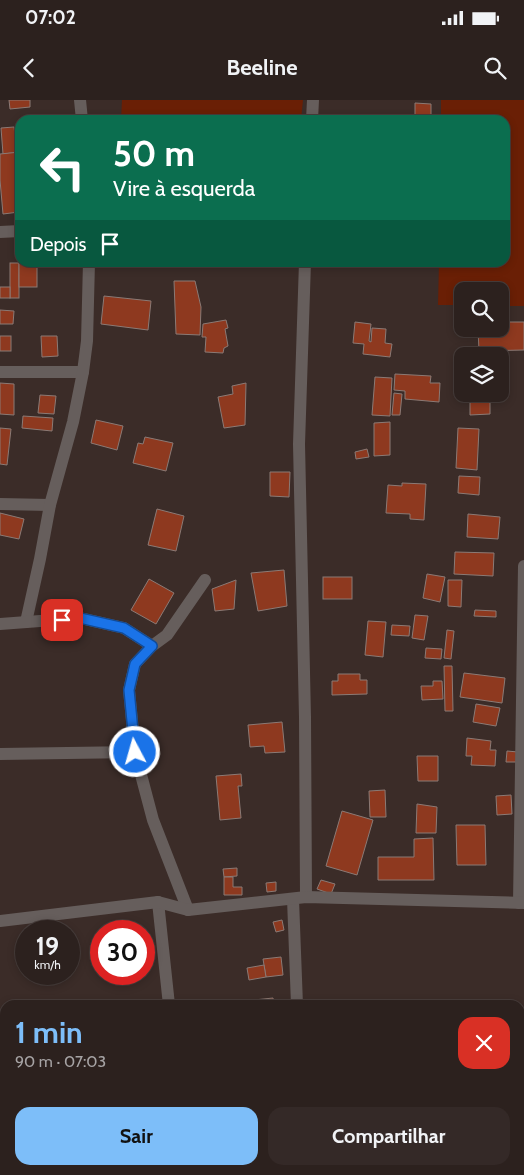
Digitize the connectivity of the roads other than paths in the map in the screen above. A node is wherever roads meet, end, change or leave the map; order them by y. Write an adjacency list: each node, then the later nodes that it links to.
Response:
1 (80, 100): 3 (street)
2 (313, 100): 4 (street)
3 (82, 115)
4 (312, 115)
5 (15, 231): 6 (street)
6 (0, 232)
7 (89, 267): 10 (street)
8 (306, 267): 20 (street)
9 (0, 372): 10 (street)
10 (83, 372): 12 (street)
11 (0, 504): 12 (street)
12 (50, 505): 15 (street)
13 (524, 566): 22 (street)
14 (205, 580): 17 (street)
15 (26, 622): 16 (street); 17 (street)
16 (0, 624)
17 (152, 646): 18 (street)
18 (135, 752): 19 (street); 23 (street)
19 (0, 754)
20 (300, 898): 22 (street); 23 (street); 26 (street)
21 (158, 902): 23 (street); 24 (street); 25 (street)
22 (522, 903)
23 (188, 910)
24 (0, 921)
25 (168, 1000)
26 (297, 1000)

